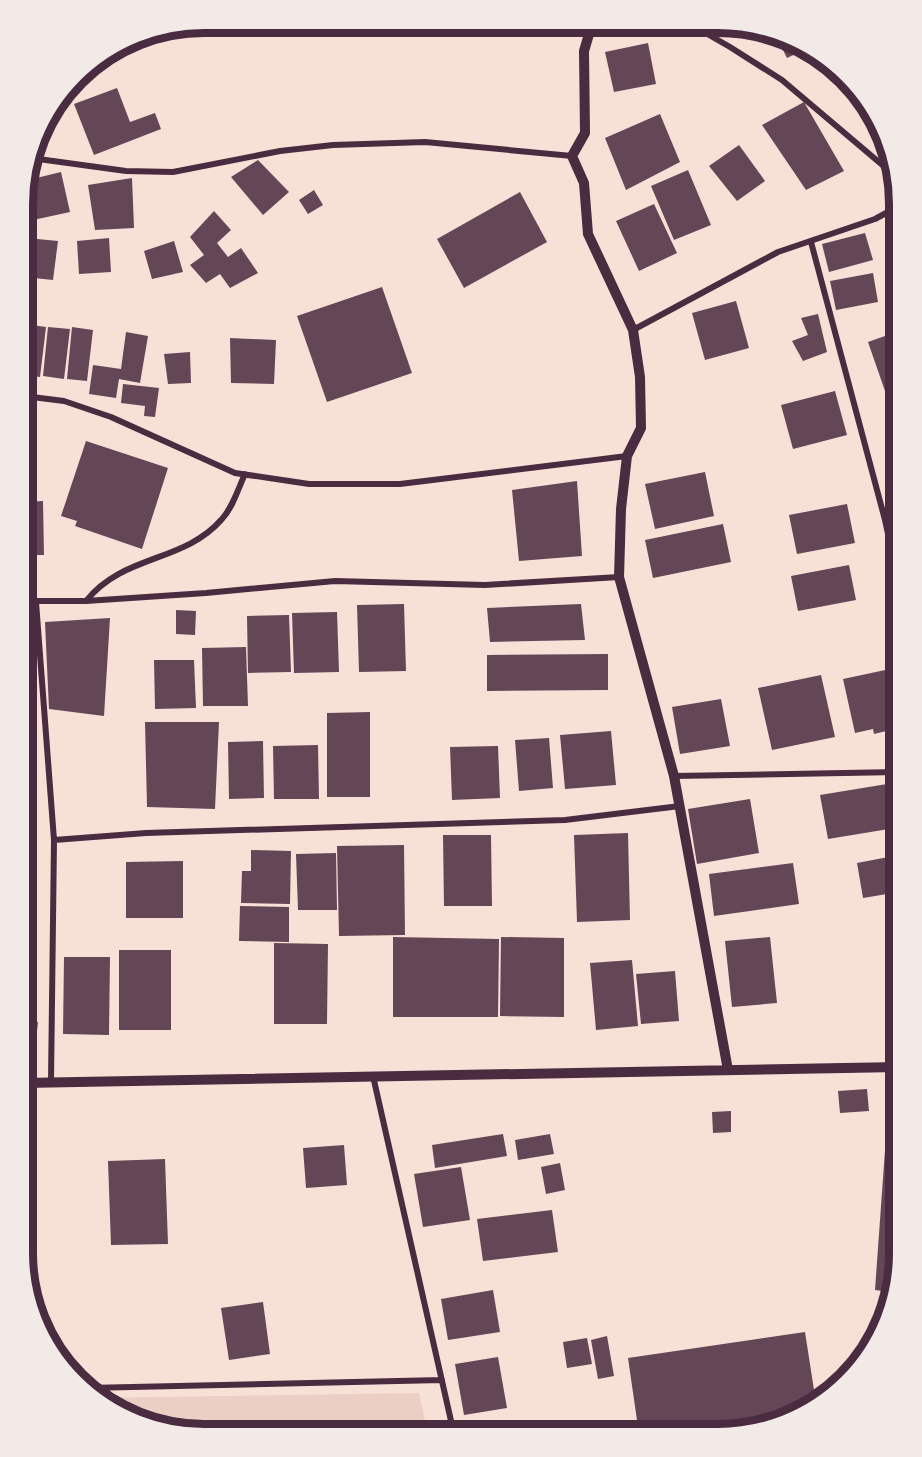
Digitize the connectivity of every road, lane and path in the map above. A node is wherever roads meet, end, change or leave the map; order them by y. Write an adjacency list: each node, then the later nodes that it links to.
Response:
1 (589, 33): 3 (street)
2 (706, 33): 5 (street)
3 (572, 156): 4 (street); 8 (street)
4 (39, 159)
5 (885, 167)
6 (889, 212): 7 (street)
7 (811, 242): 8 (street); 12 (street)
8 (633, 330): 10 (street)
9 (33, 397): 11 (street)
10 (627, 456): 11 (street); 13 (street)
11 (245, 474): 14 (street)
12 (889, 538)
13 (619, 577): 14 (street); 18 (street)
14 (86, 601): 16 (street)
15 (33, 602): 16 (street)
16 (36, 602): 20 (street)
17 (889, 772): 18 (street)
18 (674, 776): 19 (street)
19 (680, 806): 20 (street); 22 (street)
20 (54, 840): 24 (street)
21 (889, 1067): 22 (street)
22 (728, 1070): 23 (street)
23 (373, 1076): 24 (street); 26 (street)
24 (51, 1081): 25 (street)
25 (33, 1082)
26 (442, 1380): 27 (street); 28 (street)
27 (99, 1388)
28 (452, 1424)

